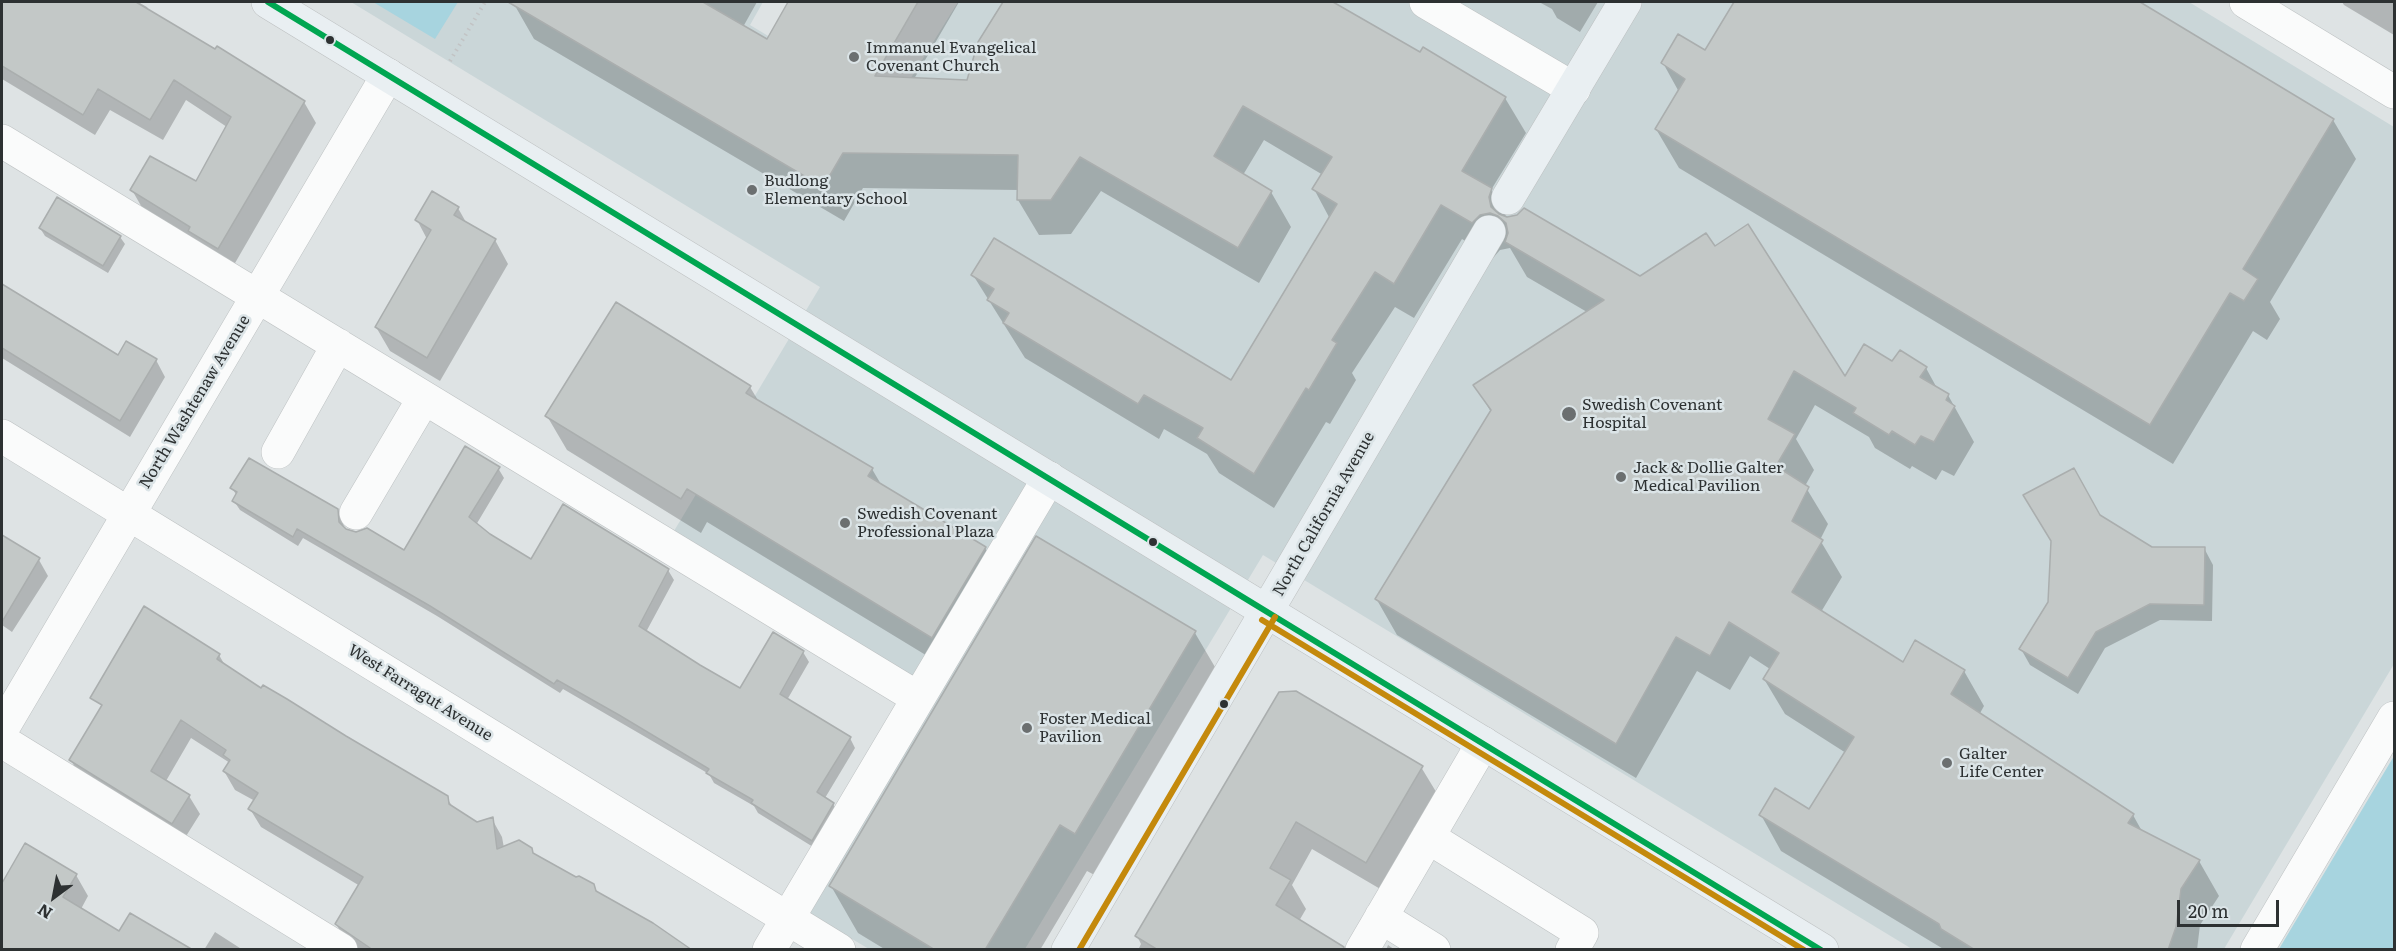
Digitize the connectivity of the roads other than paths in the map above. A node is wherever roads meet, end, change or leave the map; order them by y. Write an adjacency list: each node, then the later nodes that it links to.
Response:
1 (268, 2): 5 (main road)
2 (1426, 2): 6 (street)
3 (1625, 2): 6 (main road)
4 (2246, 2): 7 (street)
5 (388, 75): 11 (street, North Washtenaw Avenue); 16 (main road)
6 (1574, 89): 9 (main road)
7 (2394, 92)
8 (2, 141): 11 (street)
9 (1508, 198)
10 (1489, 232): 19 (main road, North California Avenue)
11 (257, 296): 12 (street); 18 (street, North Washtenaw Avenue)
12 (338, 345): 13 (street); 15 (street)
13 (424, 398): 17 (street); 20 (street)
14 (2, 436): 18 (street, West Farragut Avenue)
15 (278, 452)
16 (1049, 478): 19 (main road); 20 (street)
17 (356, 513)
18 (129, 514): 22 (street, North Washtenaw Avenue); 27 (street, West Farragut Avenue)
19 (1267, 612): 24 (main road); 31 (main road, North California Avenue)
20 (918, 698): 27 (street)
21 (2394, 718): 36 (street)
22 (2, 729)
23 (2, 741): 28 (street)
24 (1483, 743): 25 (street); 35 (main road)
25 (1428, 837): 26 (street); 34 (street)
26 (1381, 917): 32 (street); 33 (street)
27 (788, 918): 29 (street); 30 (street, West Farragut Avenue)
28 (341, 950)
29 (769, 950)
30 (839, 950)
31 (1068, 950)
32 (1362, 950)
33 (1434, 950)
34 (1572, 950)
35 (1822, 950)
36 (2257, 950)

